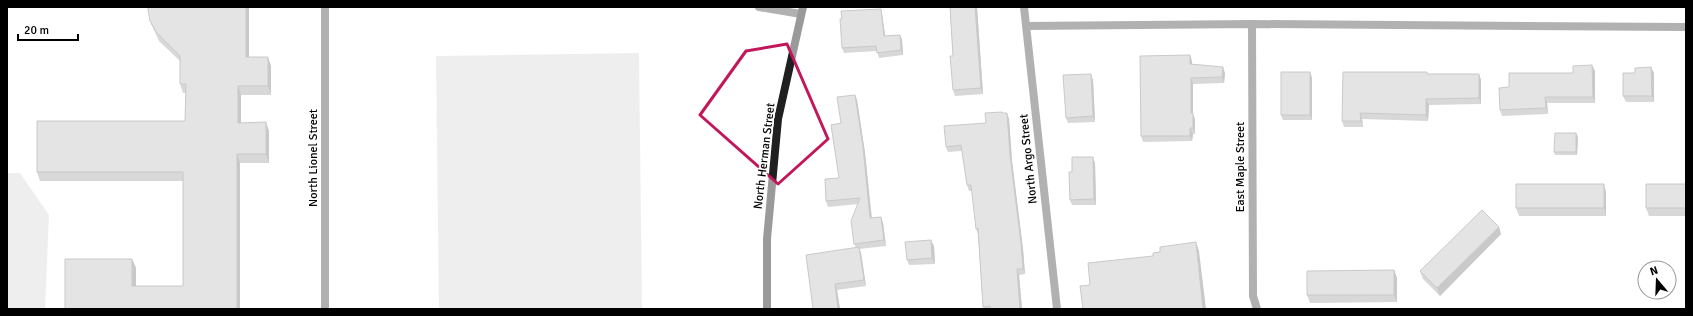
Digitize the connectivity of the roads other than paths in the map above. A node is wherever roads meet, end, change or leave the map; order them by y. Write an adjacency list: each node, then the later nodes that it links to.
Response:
1 (325, 7): 8 (street, North Lionel Street)
2 (759, 7): 4 (street)
3 (1024, 7): 6 (street, North Argo Street)
4 (802, 10): 9 (main road, North Herman Street)
5 (1252, 24): 6 (street); 7 (street); 11 (street, East Maple Street)
6 (1026, 26): 10 (street, North Argo Street)
7 (1686, 27)
8 (325, 309)
9 (767, 309)
10 (1057, 309)
11 (1257, 309)

